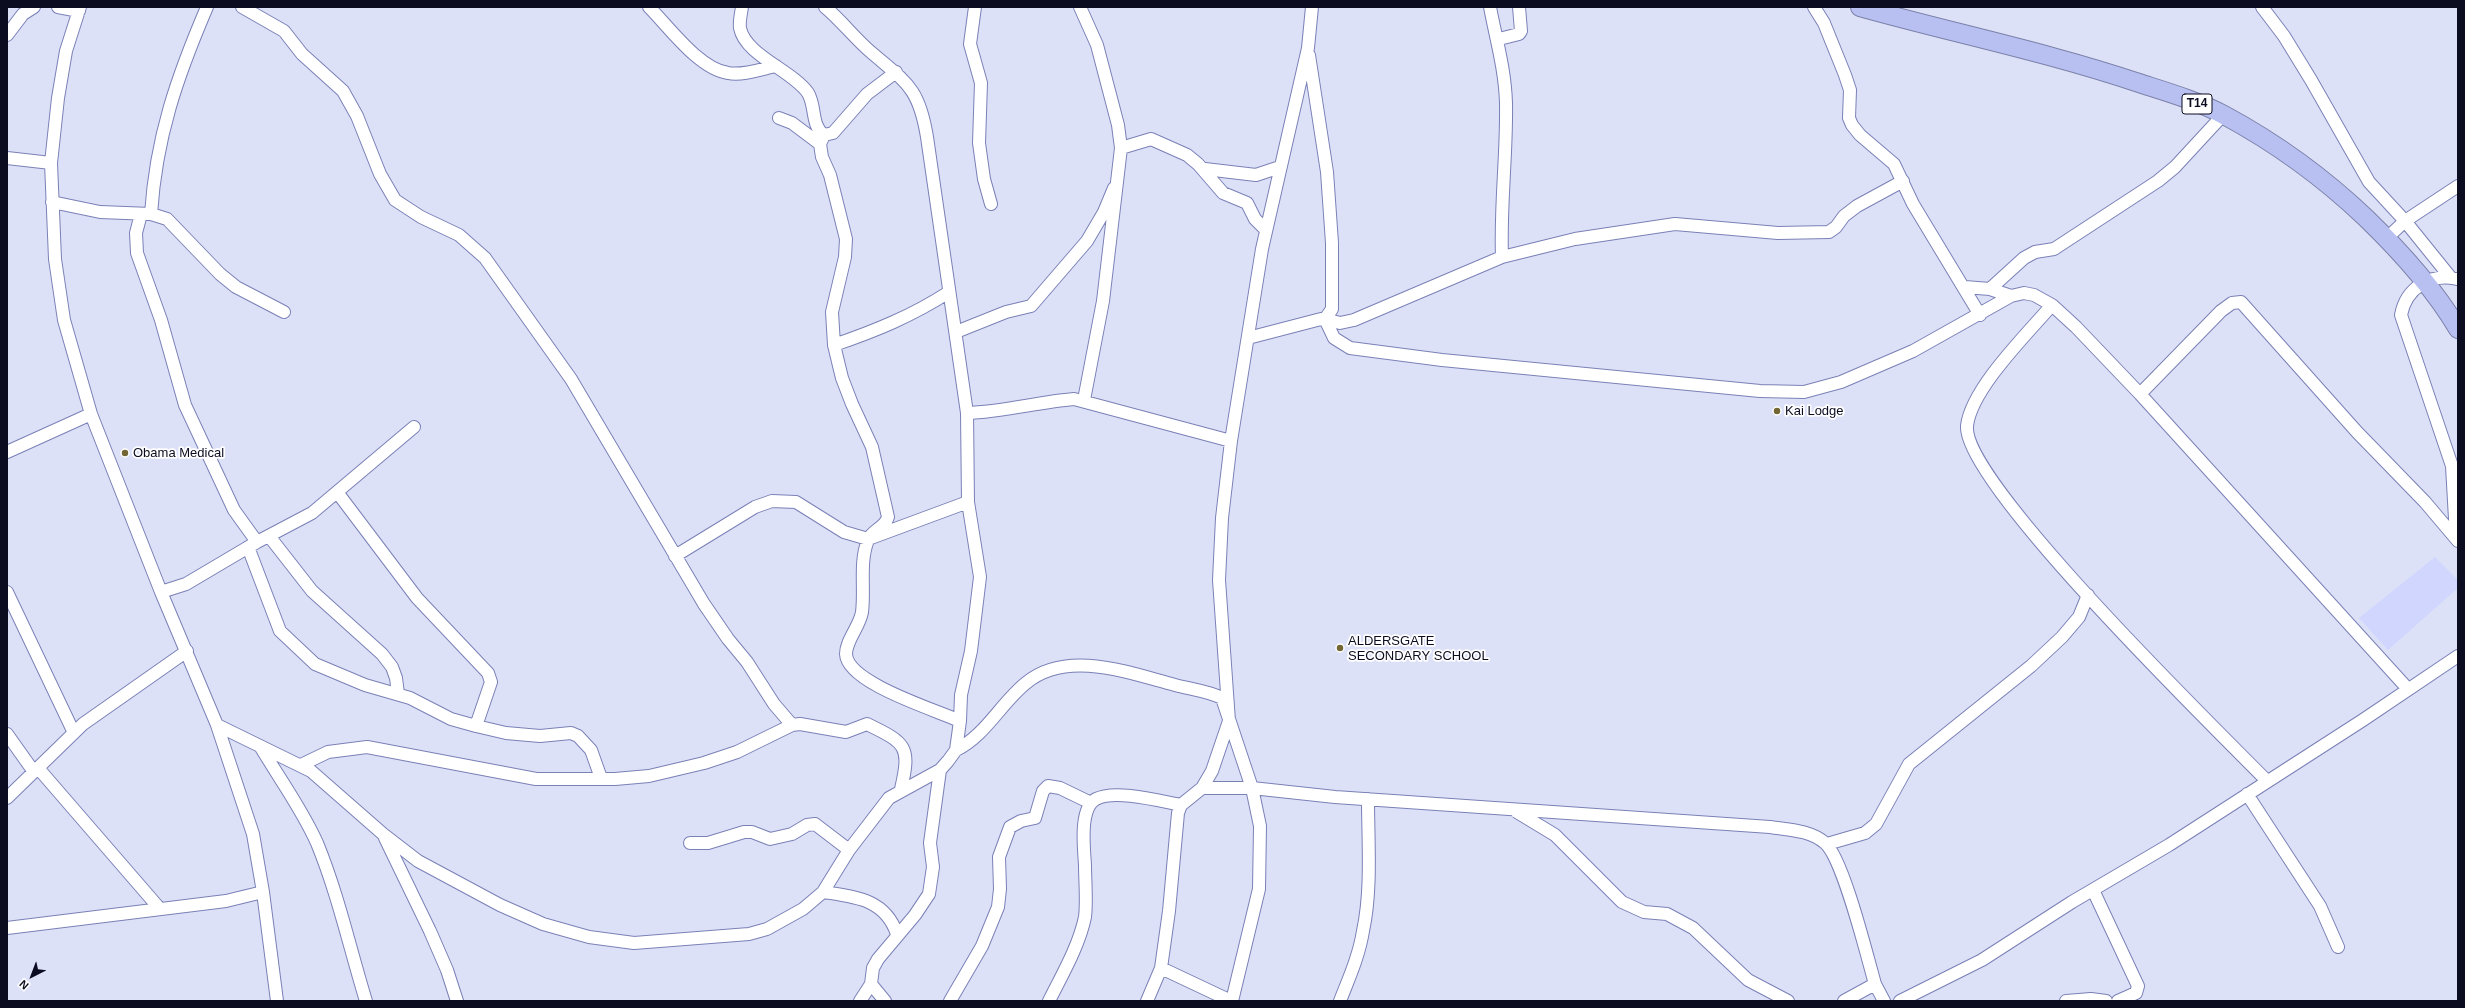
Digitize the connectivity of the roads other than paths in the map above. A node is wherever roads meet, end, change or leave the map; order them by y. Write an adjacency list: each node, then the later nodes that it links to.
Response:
1 (34, 7): 17 (street)
2 (58, 7): 16 (street)
3 (207, 7): 35 (street)
4 (242, 7): 67 (street)
5 (649, 7): 20 (street)
6 (742, 7): 20 (street)
7 (825, 7): 21 (street)
8 (975, 7): 34 (street)
9 (1080, 7): 25 (street)
10 (1312, 7): 19 (street)
11 (1490, 7): 18 (street)
12 (1519, 7): 18 (street)
13 (1814, 7): 31 (street)
14 (2262, 7): 36 (street)
15 (1864, 8): 22 (highway, T14)
16 (79, 9): 27 (street)
17 (7, 35)
18 (1499, 39): 39 (street)
19 (1308, 48): 28 (street); 49 (street)
20 (776, 66): 24 (street)
21 (896, 72): 24 (street); 44 (street)
22 (2223, 115): 38 (highway, T14); 43 (street)
23 (779, 118): 24 (street)
24 (822, 139): 53 (street)
25 (1121, 148): 29 (street); 30 (street)
26 (7, 158): 27 (street)
27 (50, 163): 33 (street)
28 (1280, 168): 29 (street); 37 (street)
29 (1205, 169): 37 (street)
30 (1118, 178): 51 (street); 55 (street)
31 (1903, 181): 39 (street); 42 (street)
32 (2458, 186): 36 (street)
33 (52, 202): 35 (street); 57 (street)
34 (991, 204)
35 (146, 214): 47 (street); 66 (street)
36 (2405, 221): 38 (street); 40 (street)
37 (1266, 230): 52 (street)
38 (2387, 238): 41 (highway, T14)
39 (1502, 257): 49 (street)
40 (2455, 278): 41 (street)
41 (2424, 281): 50 (highway, T14); 65 (street)
42 (1964, 287): 43 (street); 48 (street)
43 (1990, 288): 45 (street)
44 (949, 292): 51 (street); 53 (street)
45 (2011, 296): 46 (street); 48 (street)
46 (2052, 305): 54 (street); 70 (street)
47 (284, 312)
48 (1980, 315): 49 (street)
49 (1324, 319): 52 (street)
50 (2458, 329)
51 (956, 332): 56 (street)
52 (1248, 338): 59 (street)
53 (834, 345): 64 (street)
54 (2140, 394): 65 (street); 73 (street)
55 (1084, 400): 56 (street); 59 (street)
56 (967, 413): 62 (street)
57 (91, 414): 60 (street); 69 (street)
58 (414, 427): 61 (street)
59 (1231, 441): 76 (street)
60 (7, 452)
61 (337, 492): 63 (street); 79 (street)
62 (968, 502): 64 (street); 75 (street)
63 (269, 536): 66 (street); 74 (street)
64 (868, 539): 67 (street); 75 (street)
65 (2457, 539)
66 (252, 544): 69 (street); 74 (street)
67 (675, 556): 78 (street)
68 (7, 592): 80 (street)
69 (161, 592): 71 (street)
70 (2088, 595): 88 (street); 100 (street)
71 (186, 651): 77 (street); 80 (street)
72 (2458, 656): 73 (street)
73 (2408, 688): 88 (street)
74 (398, 694): 79 (street)
75 (960, 721): 83 (street)
76 (1229, 721): 83 (street); 89 (street); 90 (street)
77 (217, 725): 82 (street); 103 (street)
78 (792, 725): 87 (street); 91 (street)
79 (476, 726): 87 (street)
80 (74, 733): 85 (street)
81 (7, 734): 85 (street)
82 (260, 746): 84 (street); 114 (street)
83 (956, 750): 86 (street)
84 (301, 765): 87 (street); 98 (street)
85 (36, 770): 93 (street); 105 (street)
86 (940, 770): 91 (street); 107 (street)
87 (601, 778)
88 (2267, 781): 92 (street)
89 (1202, 788): 90 (street); 96 (street)
90 (1252, 788): 94 (street); 120 (street)
91 (901, 789): 101 (street)
92 (2247, 794): 102 (street); 108 (street)
93 (7, 798)
94 (1368, 799): 97 (street); 121 (street)
95 (1091, 803): 96 (street); 112 (street); 118 (street)
96 (1181, 806): 109 (street)
97 (1512, 809): 100 (street); 122 (street)
98 (383, 834): 104 (street); 115 (street)
99 (690, 843): 101 (street)
100 (1827, 844): 111 (street)
101 (849, 850): 104 (street)
102 (2093, 890): 125 (street); 128 (street)
103 (263, 892): 105 (street); 113 (street)
104 (823, 892): 107 (street)
105 (160, 909): 106 (street)
106 (7, 928)
107 (898, 934): 110 (street)
108 (2338, 947)
109 (1161, 968): 119 (street); 120 (street)
110 (871, 984): 116 (street); 117 (street)
111 (1875, 984): 123 (street); 124 (street)
112 (955, 999)
113 (277, 1001)
114 (366, 1001)
115 (457, 1001)
116 (860, 1001)
117 (885, 1001)
118 (1049, 1001)
119 (1147, 1001)
120 (1232, 1001)
121 (1340, 1001)
122 (1788, 1001)
123 (1844, 1001)
124 (1884, 1001)
125 (1900, 1001)
126 (2066, 1001): 127 (street)
127 (2106, 1001)
128 (2118, 1001)

